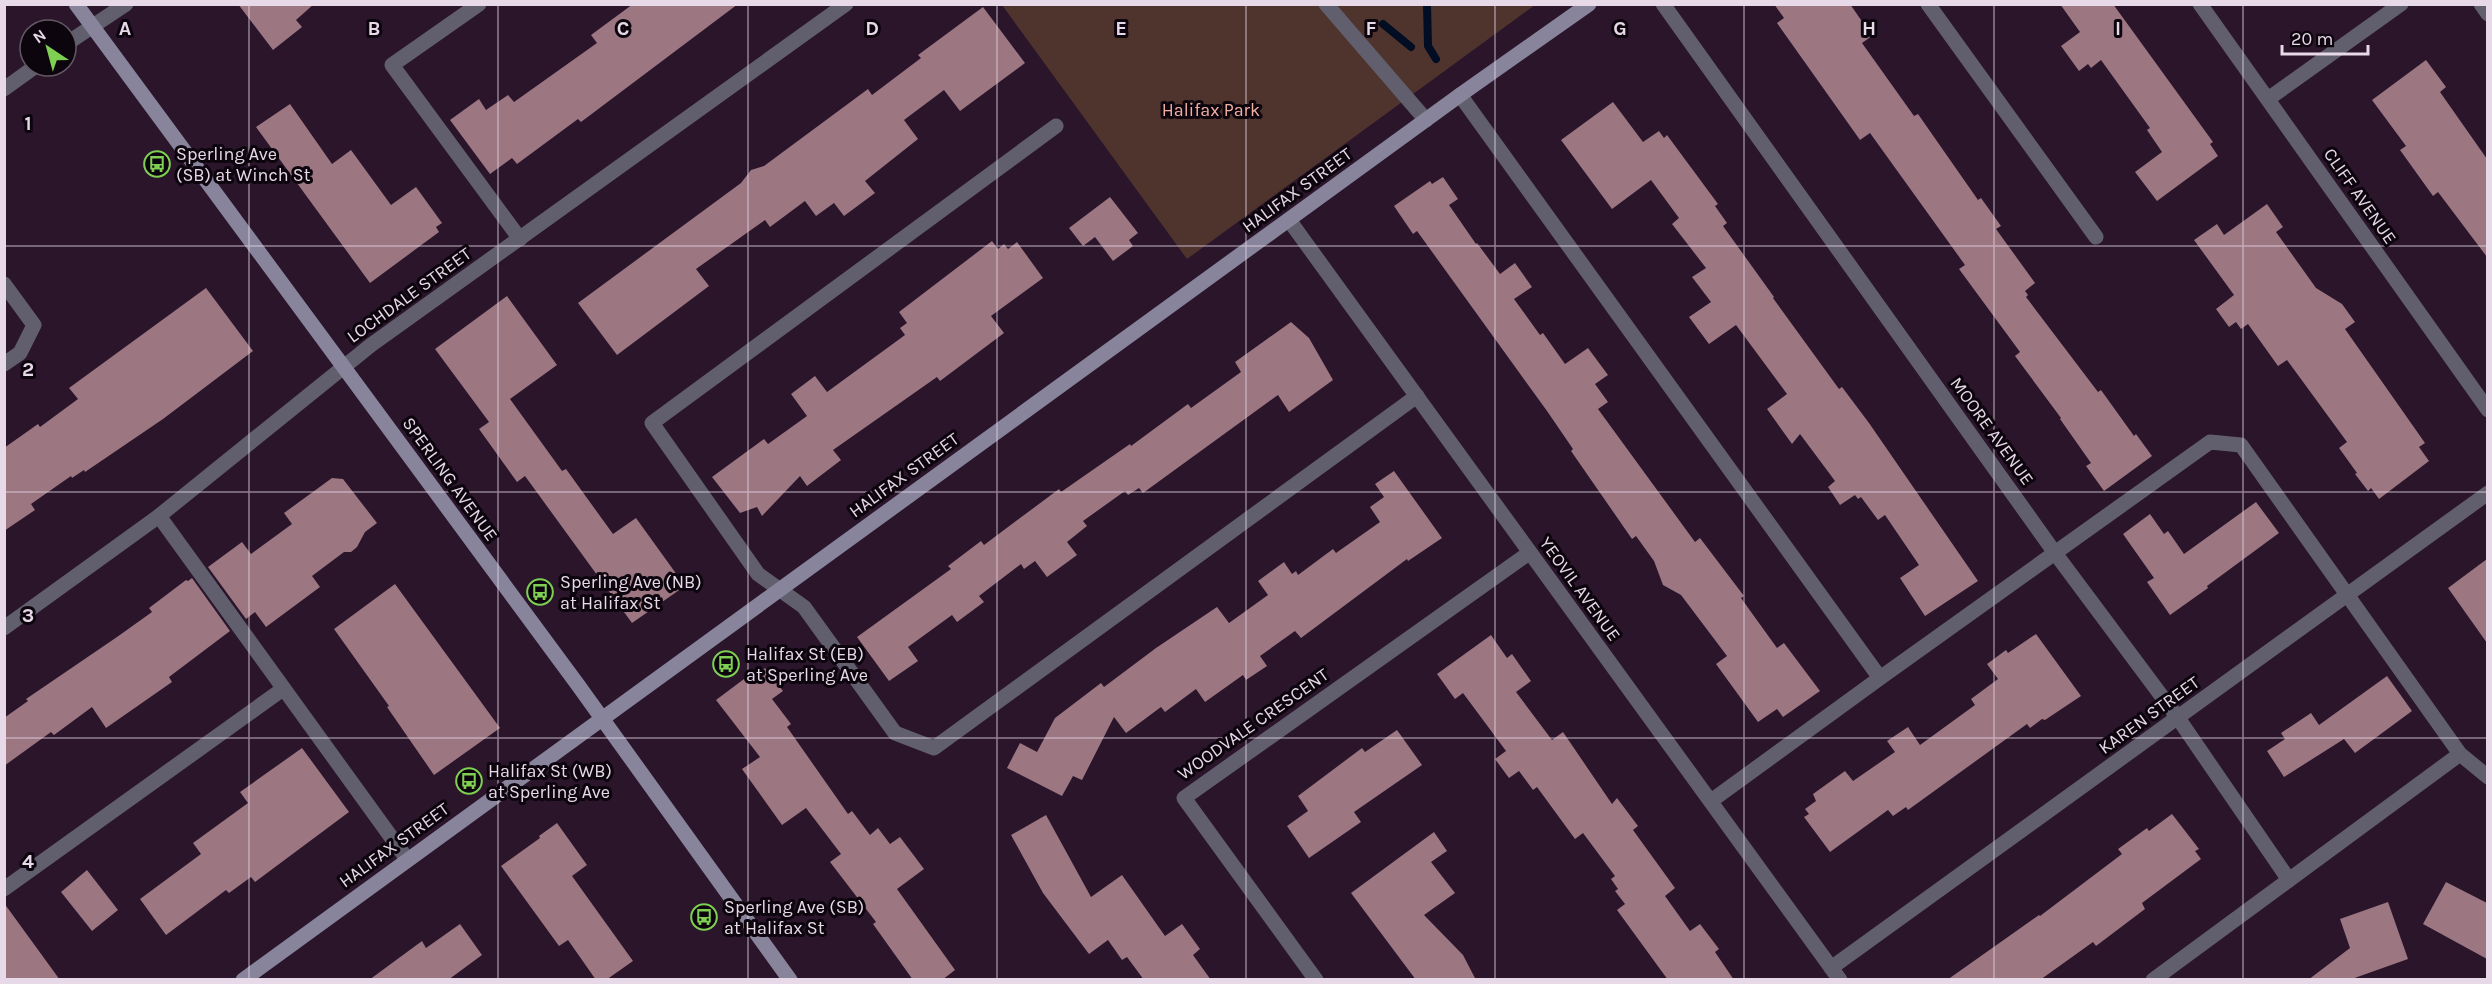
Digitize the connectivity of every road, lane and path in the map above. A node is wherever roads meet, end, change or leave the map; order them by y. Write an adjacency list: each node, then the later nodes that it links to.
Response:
1 (76, 4): 13 (street, SPERLING AVENUE)
2 (126, 4): 13 (street)
3 (479, 4): 23 (street)
4 (846, 4): 23 (street, LOCHDALE STREET)
5 (1326, 4): 19 (street)
6 (1588, 4): 17 (street, HALIFAX STREET)
7 (1663, 4): 32 (street, MOORE AVENUE)
8 (1928, 4): 22 (street)
9 (2200, 4): 18 (street, CLIFF AVENUE)
10 (2401, 4): 18 (street)
11 (2481, 4): 12 (street)
12 (2487, 14)
13 (93, 28): 14 (street); 26 (street, SPERLING AVENUE)
14 (78, 37)
15 (19, 78): 16 (street)
16 (4, 89)
17 (1460, 95): 19 (street, HALIFAX STREET); 36 (street)
18 (2268, 99): 28 (street, CLIFF AVENUE)
19 (1426, 120): 21 (street, HALIFAX STREET)
20 (1056, 126): 33 (street)
21 (1289, 220): 27 (street, YEOVIL AVENUE); 33 (street, HALIFAX STREET)
22 (2096, 237)
23 (520, 239): 26 (street, LOCHDALE STREET)
24 (4, 284): 25 (street)
25 (4, 364)
26 (343, 368): 30 (street, LOCHDALE STREET); 39 (street, SPERLING AVENUE)
27 (1417, 396): 31 (street, YEOVIL AVENUE); 33 (street)
28 (2487, 410)
29 (2487, 493): 34 (street, KAREN STREET)
30 (159, 516): 35 (street, LOCHDALE STREET); 37 (street)
31 (1529, 552): 42 (street, YEOVIL AVENUE); 49 (street, WOODVALE CRESCENT)
32 (2055, 553): 34 (street); 36 (street); 38 (street, MOORE AVENUE)
33 (778, 590): 39 (street, HALIFAX STREET)
34 (2348, 595): 38 (street, KAREN STREET); 40 (street)
35 (4, 628)
36 (1880, 678): 42 (street)
37 (283, 689): 43 (street); 45 (street)
38 (2178, 718): 44 (street, MOORE AVENUE); 46 (street, KAREN STREET)
39 (603, 719): 43 (street, HALIFAX STREET); 48 (street, SPERLING AVENUE)
40 (2460, 754): 41 (street); 44 (street)
41 (2487, 777)
42 (1711, 801): 46 (street, YEOVIL AVENUE)
43 (407, 859): 47 (street, HALIFAX STREET)
44 (2289, 880): 50 (street)
45 (4, 889)
46 (1836, 974)
47 (243, 980)
48 (790, 980)
49 (1316, 980)
50 (2153, 980)

